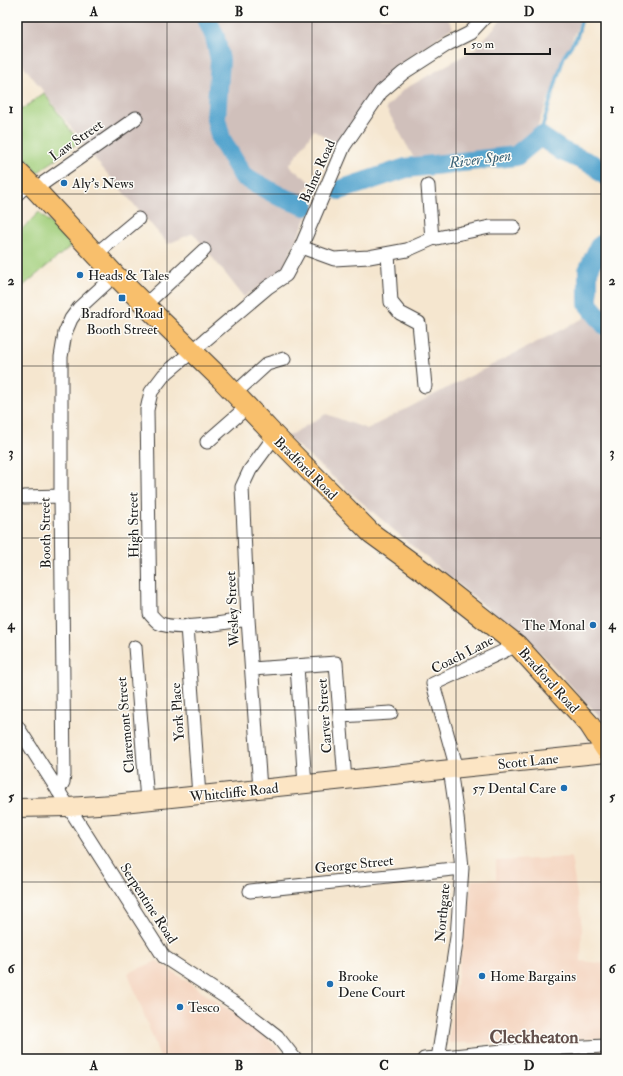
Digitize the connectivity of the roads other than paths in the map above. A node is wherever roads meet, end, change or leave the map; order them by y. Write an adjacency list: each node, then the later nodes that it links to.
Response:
1 (484, 17): 8 (street, Balme Road)
2 (136, 118): 3 (street, Law Street)
3 (25, 184): 10 (main road, Bradford Road)
4 (428, 186): 7 (street)
5 (138, 219): 10 (street)
6 (514, 228): 7 (street)
7 (432, 239): 11 (street)
8 (301, 247): 11 (street); 14 (street, Balme Road)
9 (204, 250): 13 (street)
10 (96, 254): 12 (main road, Bradford Road)
11 (388, 254): 16 (street)
12 (115, 275): 13 (main road, Bradford Road); 20 (street, Booth Street)
13 (145, 305): 14 (main road, Bradford Road)
14 (192, 350): 17 (main road, Bradford Road); 23 (street, High Street)
15 (284, 359): 17 (street)
16 (425, 386)
17 (240, 400): 18 (main road, Bradford Road); 19 (street)
18 (275, 436): 22 (street, Wesley Street); 24 (main road, Bradford Road)
19 (207, 442)
20 (61, 496): 21 (street); 36 (street, Booth Street)
21 (24, 497)
22 (248, 619): 23 (street, High Street); 27 (street, Wesley Street)
23 (187, 626): 37 (street, York Place)
24 (518, 645): 31 (main road, Bradford Road); 32 (street, Coach Lane)
25 (135, 647): 38 (street, Claremont Street)
26 (297, 666): 27 (street, Carver Street); 29 (street, Carver Street); 34 (street)
27 (252, 669): 35 (street, Wesley Street)
28 (391, 712): 29 (street)
29 (340, 716): 33 (street, Carver Street)
30 (17, 726): 36 (street)
31 (606, 751): 32 (main road, Scott Lane)
32 (454, 769): 33 (main road, Whitcliffe Road); 41 (street, Northgate)
33 (344, 781): 34 (main road, Whitcliffe Road)
34 (305, 785): 35 (main road, Whitcliffe Road)
35 (260, 789): 37 (main road, Whitcliffe Road)
36 (58, 791): 39 (street)
37 (199, 796): 38 (main road, Whitcliffe Road)
38 (147, 801): 39 (main road, Whitcliffe Road)
39 (68, 807): 40 (main road, Whitcliffe Road); 45 (street, Serpentine Road)
40 (17, 808)
41 (462, 868): 42 (street, George Street); 44 (street, Northgate)
42 (250, 891)
43 (606, 1046): 44 (street)
44 (438, 1058): 46 (street)
45 (295, 1059)
46 (424, 1059)

